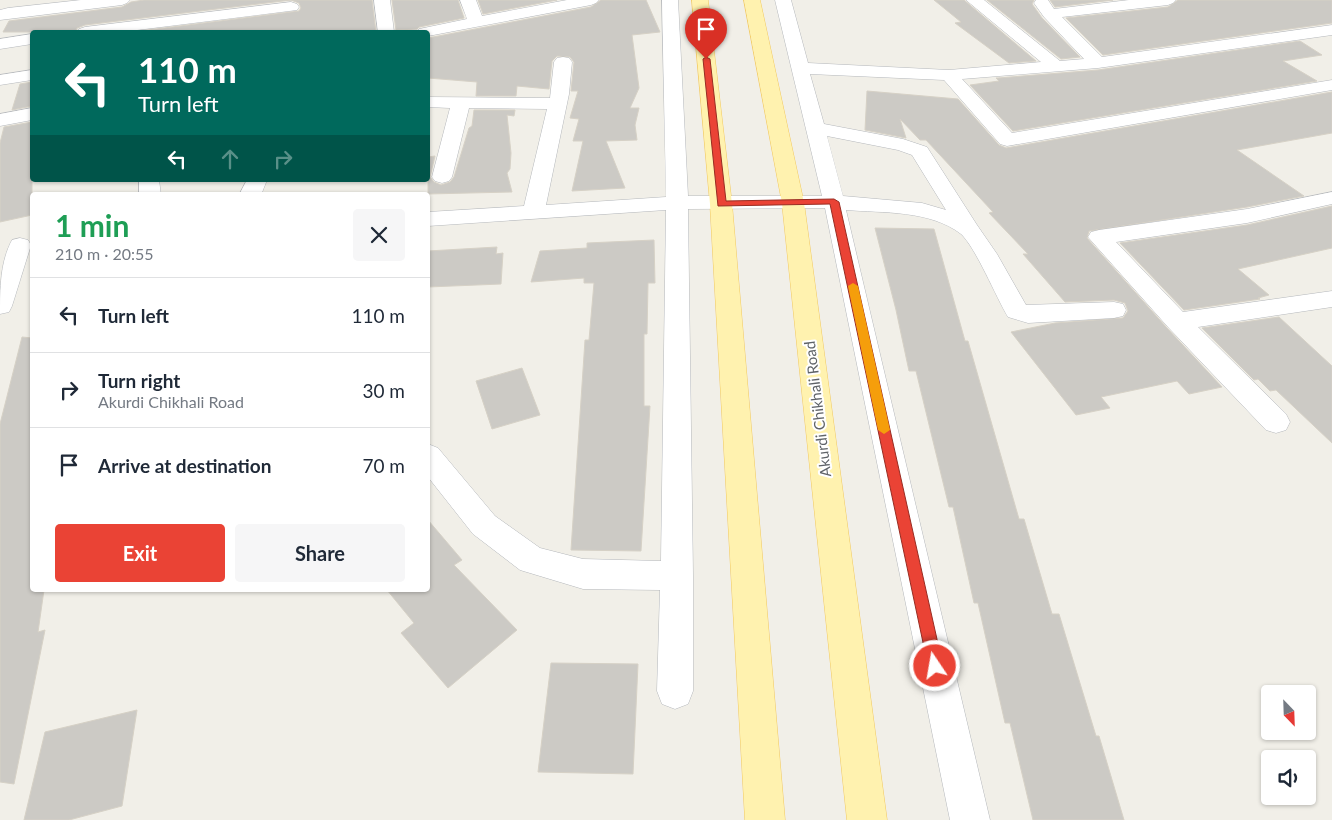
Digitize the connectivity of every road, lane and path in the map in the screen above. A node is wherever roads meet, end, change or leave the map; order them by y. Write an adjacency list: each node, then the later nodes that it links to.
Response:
1 (122, 0): 14 (street)
2 (382, 0): 19 (street)
3 (468, 0): 16 (street)
4 (591, 0): 16 (street)
5 (670, 0): 43 (street)
6 (700, 0): 44 (main road)
7 (752, 0): 45 (main road, Akurdi Chikhali Road)
8 (783, 0): 27 (street)
9 (974, 0): 26 (street)
10 (1040, 0): 15 (street)
11 (1168, 0): 15 (street)
12 (291, 7): 17 (street)
13 (157, 8): 17 (street)
14 (8, 9)
15 (1050, 14): 25 (street)
16 (476, 22): 21 (street)
17 (150, 28): 18 (street)
18 (118, 30)
19 (386, 30)
20 (1332, 30): 25 (street)
21 (430, 31)
22 (30, 40): 23 (street)
23 (0, 44)
24 (563, 62): 34 (street)
25 (1098, 62): 26 (street)
26 (1057, 67): 29 (street)
27 (800, 68): 29 (street); 37 (street)
28 (30, 75): 30 (street)
29 (949, 75): 31 (street)
30 (0, 80)
31 (1332, 85)
32 (430, 102): 33 (street)
33 (461, 103): 34 (street); 38 (street)
34 (558, 104): 46 (street)
35 (30, 114): 36 (street)
36 (0, 120)
37 (816, 128): 42 (street); 48 (street)
38 (449, 151): 39 (street); 40 (street)
39 (430, 152)
40 (442, 177)
41 (1332, 198): 53 (street)
42 (834, 202): 45 (street); 48 (street); 60 (street)
43 (676, 203): 44 (street); 46 (street); 56 (street)
44 (722, 204): 45 (street); 58 (main road)
45 (793, 204): 59 (main road, Akurdi Chikhali Road)
46 (533, 212): 47 (street)
47 (430, 219)
48 (969, 230): 52 (street)
49 (18, 245): 51 (street)
50 (1332, 299): 53 (street)
51 (0, 306)
52 (1114, 310)
53 (1177, 321): 54 (street)
54 (1276, 422)
55 (430, 458): 56 (street)
56 (677, 576): 57 (street)
57 (675, 691)
58 (765, 820)
59 (867, 820)
60 (970, 820)

